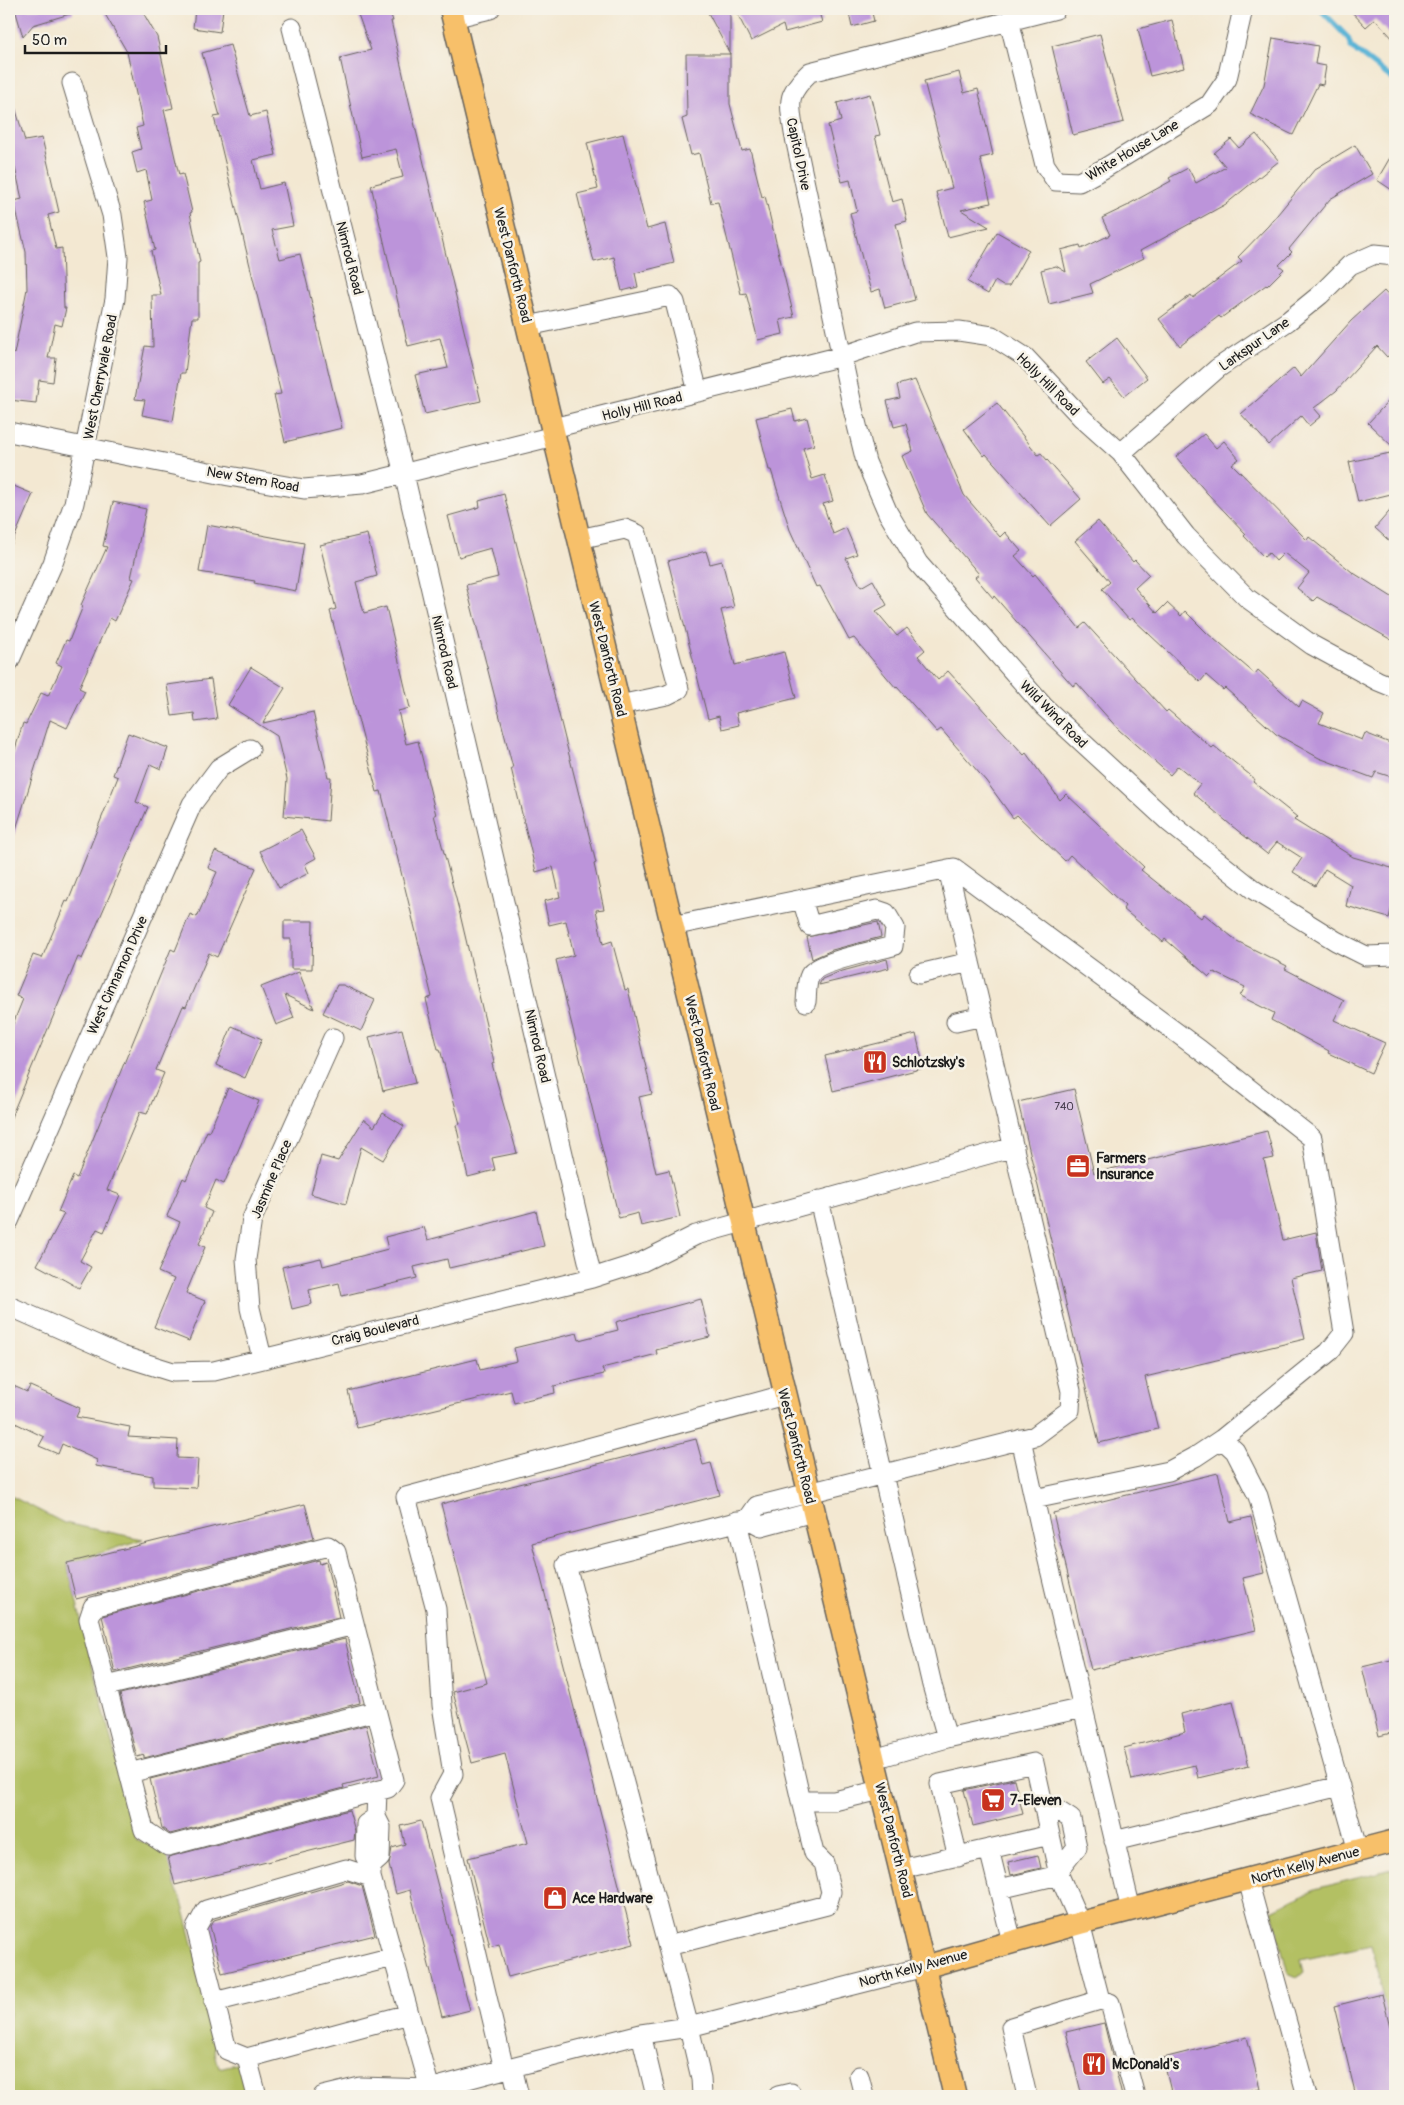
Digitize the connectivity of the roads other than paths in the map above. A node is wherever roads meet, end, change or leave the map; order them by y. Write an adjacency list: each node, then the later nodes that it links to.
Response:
1 (490, 9): 4 (street)
2 (1056, 9): 5 (street, Capitol Drive)
3 (1243, 9): 5 (street, White House Lane)
4 (452, 13): 9 (main road, West Danforth Road)
5 (1009, 20): 10 (street, Capitol Drive)
6 (292, 28): 16 (street, Nimrod Road)
7 (72, 83): 14 (street, West Cherryvale Road)
8 (1395, 256): 15 (street, Larkspur Lane)
9 (528, 326): 11 (street); 13 (main road, West Danforth Road)
10 (842, 356): 11 (street, Holly Hill Road); 15 (street, Holly Hill Road); 25 (street, Wild Wind Road)
11 (698, 392): 13 (street, Holly Hill Road)
12 (9, 432): 14 (street, New Stem Road)
13 (554, 432): 16 (street, New Stem Road); 17 (main road, West Danforth Road)
14 (86, 446): 16 (street, New Stem Road); 18 (street, West Cherryvale Road)
15 (1121, 453): 19 (street, Holly Hill Road)
16 (404, 474): 36 (street, Nimrod Road)
17 (579, 538): 20 (main road, West Danforth Road); 20 (street)
18 (9, 662)
19 (1395, 688)
20 (619, 705): 24 (main road, West Danforth Road)
21 (250, 749): 34 (street, West Cinnamon Drive)
22 (948, 869): 23 (street); 26 (street); 41 (street)
23 (802, 899): 24 (street); 28 (street)
24 (672, 926): 35 (main road, West Danforth Road)
25 (1395, 955)
26 (970, 962): 27 (street); 29 (street)
27 (919, 974)
28 (806, 1002)
29 (983, 1016): 30 (street); 32 (street)
30 (956, 1022)
31 (333, 1038): 38 (street, Jasmine Place)
32 (1014, 1147): 33 (street, Craig Boulevard); 40 (street)
33 (819, 1200): 35 (street, Craig Boulevard); 42 (street)
34 (9, 1221)
35 (743, 1222): 36 (street, Craig Boulevard); 39 (main road, West Danforth Road)
36 (592, 1278): 38 (street, Craig Boulevard)
37 (9, 1306): 38 (street, Craig Boulevard)
38 (262, 1358)
39 (784, 1395): 44 (main road, West Danforth Road); 82 (street)
40 (1021, 1439): 42 (street); 43 (street)
41 (1222, 1439): 43 (street); 53 (street)
42 (883, 1473): 44 (street); 50 (street)
43 (1034, 1499): 48 (street)
44 (810, 1503): 45 (street); 51 (main road, West Danforth Road)
45 (742, 1520): 56 (street); 72 (street)
46 (354, 1625): 47 (street); 47 (street); 49 (street)
47 (107, 1686): 52 (street)
48 (1083, 1708): 50 (street); 59 (street)
49 (376, 1711): 52 (street); 55 (street)
50 (947, 1738): 51 (street)
51 (874, 1759): 54 (main road, West Danforth Road)
52 (129, 1773): 55 (street)
53 (1340, 1786): 59 (street); 62 (street)
54 (881, 1790): 56 (street); 64 (main road, West Danforth Road)
55 (377, 1791): 65 (street)
56 (801, 1801): 72 (street)
57 (1043, 1802): 58 (street); 63 (street); 66 (street)
58 (1050, 1835): 61 (street); 66 (street)
59 (1114, 1841): 69 (street)
60 (1395, 1842): 62 (main road, North Kelly Avenue)
61 (989, 1849): 63 (street); 68 (street)
62 (1358, 1851): 67 (main road, North Kelly Avenue)
63 (958, 1856): 64 (street)
64 (901, 1869): 74 (main road, West Danforth Road)
65 (371, 1871): 73 (street); 76 (street)
66 (1058, 1873): 68 (street); 70 (street)
67 (1248, 1880): 69 (main road, North Kelly Avenue); 97 (street)
68 (999, 1889): 71 (street)
69 (1131, 1910): 70 (main road, North Kelly Avenue)
70 (1080, 1923): 71 (main road, North Kelly Avenue); 75 (street)
71 (1012, 1942): 74 (main road, North Kelly Avenue)
72 (668, 1946): 79 (street)
73 (393, 1957): 76 (street); 77 (street)
74 (924, 1966): 79 (street, North Kelly Avenue); 93 (main road, West Danforth Road)
75 (1100, 2000): 78 (street); 94 (street)
76 (214, 2002): 81 (street)
77 (409, 2014): 81 (street); 84 (street)
78 (1116, 2025): 95 (street); 96 (street)
79 (689, 2027): 80 (street, North Kelly Avenue); 89 (street)
80 (641, 2034): 82 (street, North Kelly Avenue); 88 (street)
81 (247, 2058): 85 (street)
82 (508, 2068): 84 (street, North Kelly Avenue); 87 (street)
83 (859, 2076): 92 (street)
84 (423, 2093): 86 (street, North Kelly Avenue)
85 (258, 2096)
86 (323, 2096)
87 (519, 2096)
88 (656, 2096)
89 (702, 2096)
90 (778, 2096): 91 (street)
91 (792, 2096)
92 (864, 2096)
93 (955, 2096)
94 (1027, 2096)
95 (1127, 2096)
96 (1135, 2096)
97 (1308, 2096)

